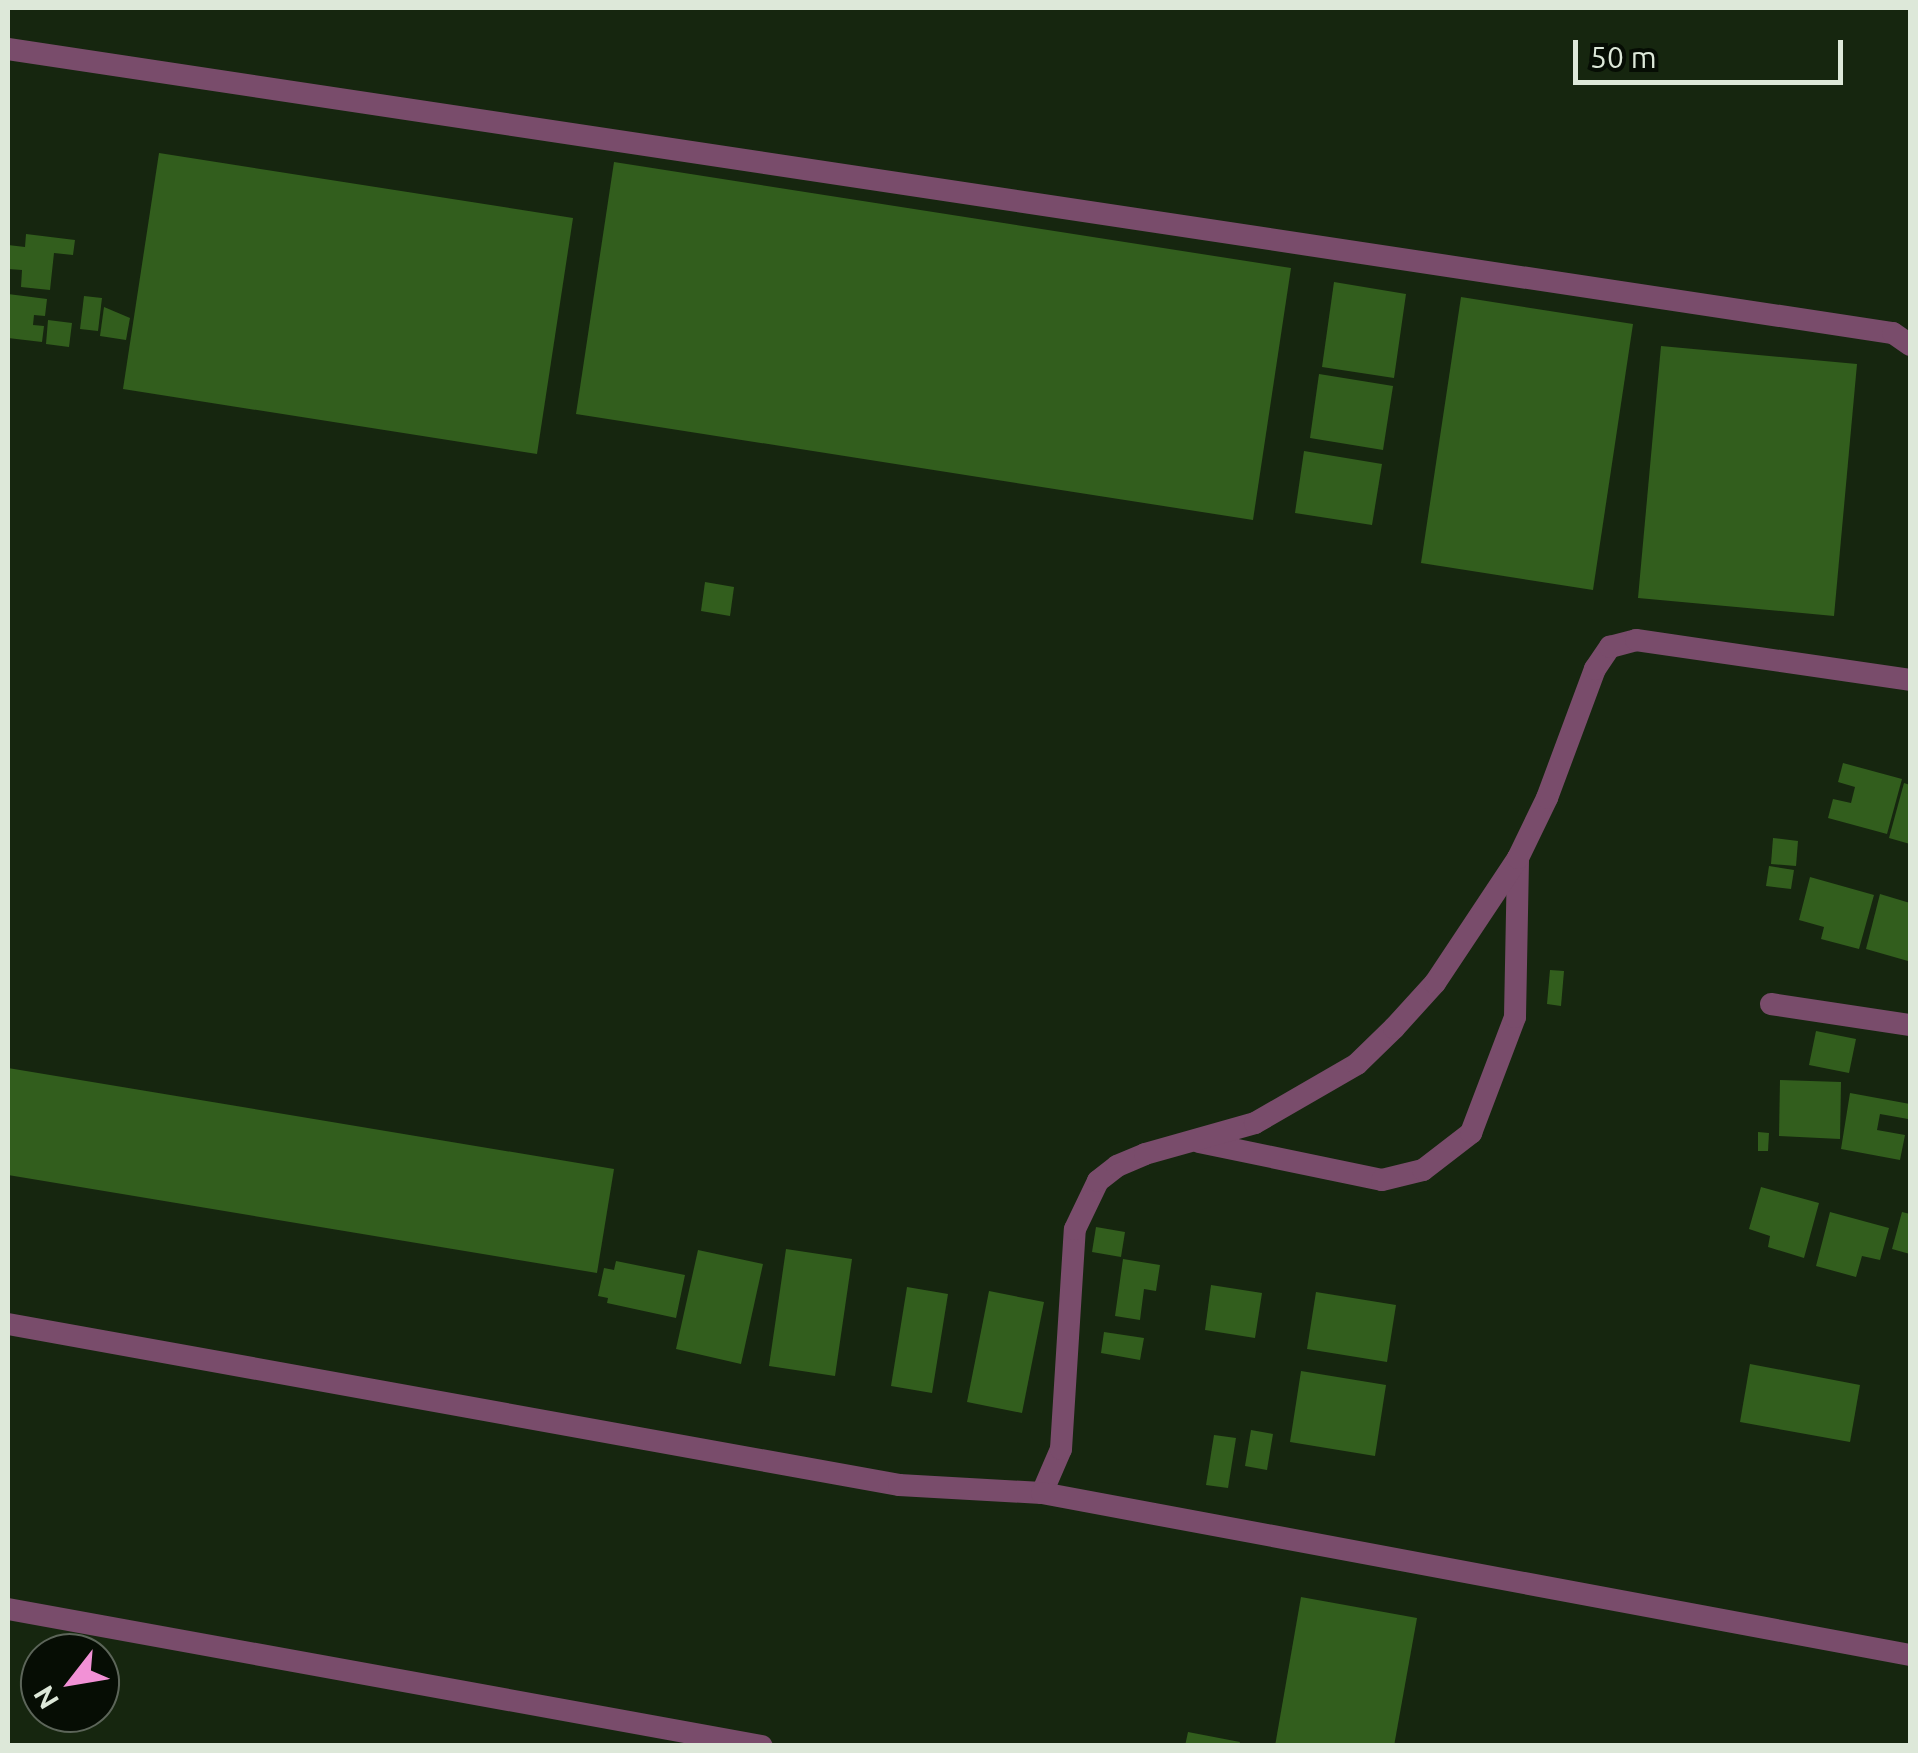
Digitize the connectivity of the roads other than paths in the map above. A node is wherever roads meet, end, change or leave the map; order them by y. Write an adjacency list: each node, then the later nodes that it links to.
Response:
1 (8, 49): 2 (lane)
2 (1910, 345)
3 (1910, 680): 4 (lane)
4 (1518, 858): 7 (lane); 7 (lane)
5 (1771, 1004): 6 (lane)
6 (1910, 1025)
7 (1195, 1142): 9 (lane)
8 (8, 1324): 9 (lane)
9 (1042, 1493): 11 (lane)
10 (8, 1609): 12 (lane)
11 (1910, 1655)
12 (762, 1746)

